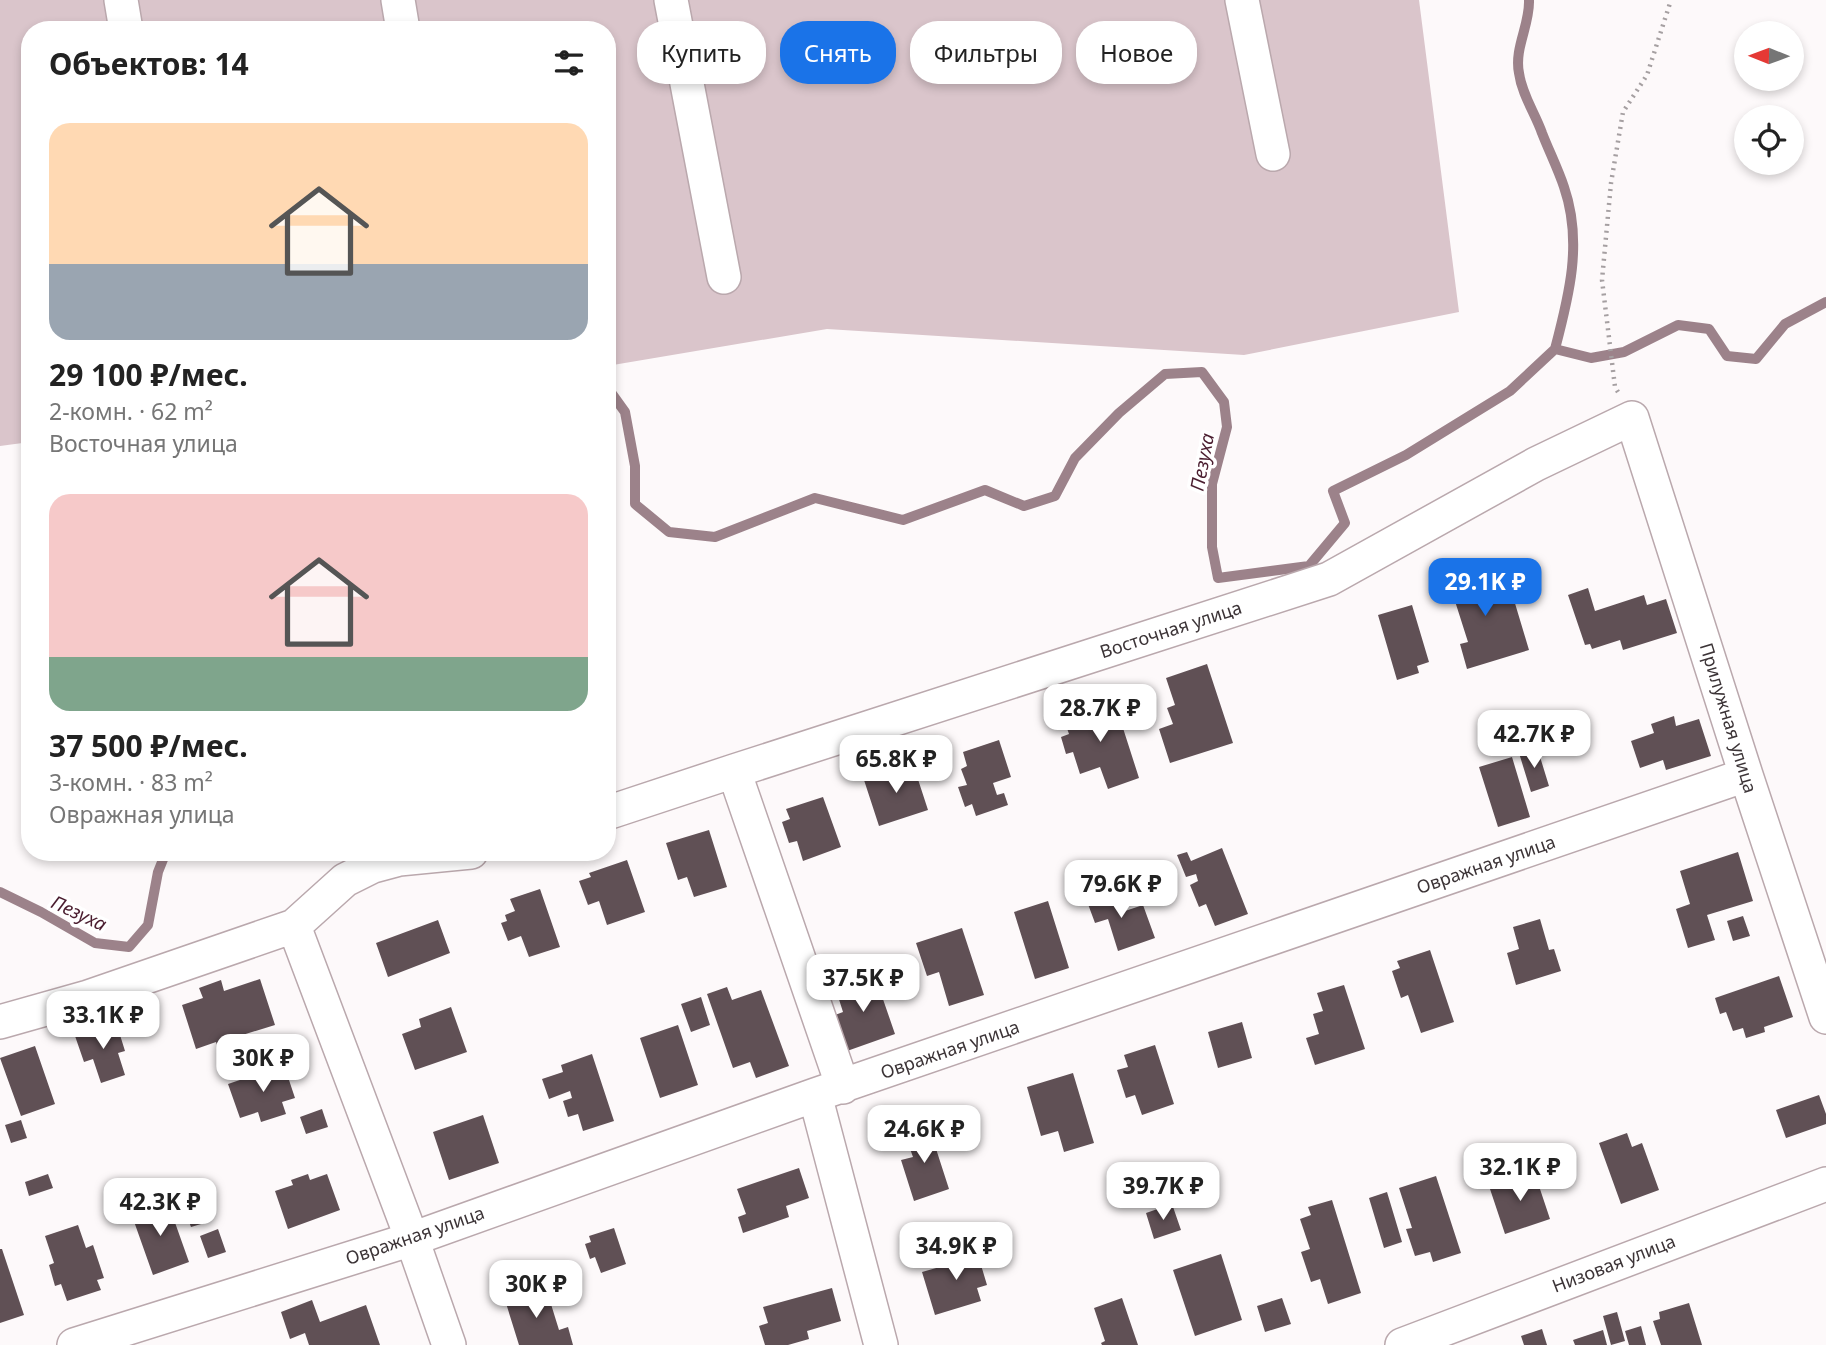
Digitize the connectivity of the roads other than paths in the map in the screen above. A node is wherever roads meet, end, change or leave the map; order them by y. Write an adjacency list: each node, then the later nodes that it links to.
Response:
1 (121, 0): 5 (street)
2 (398, 0): 6 (street)
3 (671, 0): 8 (street)
4 (1242, 0): 7 (street)
5 (124, 21)
6 (402, 21)
7 (1273, 154)
8 (724, 276)
9 (1632, 418): 10 (street, Восточная улица); 11 (street, Прилужная улица)
10 (734, 771): 12 (street, Восточная улица); 17 (street)
11 (1746, 775): 15 (street, Прилужная улица); 17 (street, Овражная улица)
12 (616, 810)
13 (392, 861): 14 (street)
14 (294, 926): 16 (street); 19 (street)
15 (1826, 1017)
16 (0, 1022)
17 (829, 1091): 19 (street, Овражная улица); 22 (street)
18 (1826, 1184): 23 (street, Низовая улица)
19 (412, 1239): 20 (street, Овражная улица); 21 (street)
20 (74, 1345)
21 (449, 1345)
22 (881, 1345)
23 (1402, 1345)

